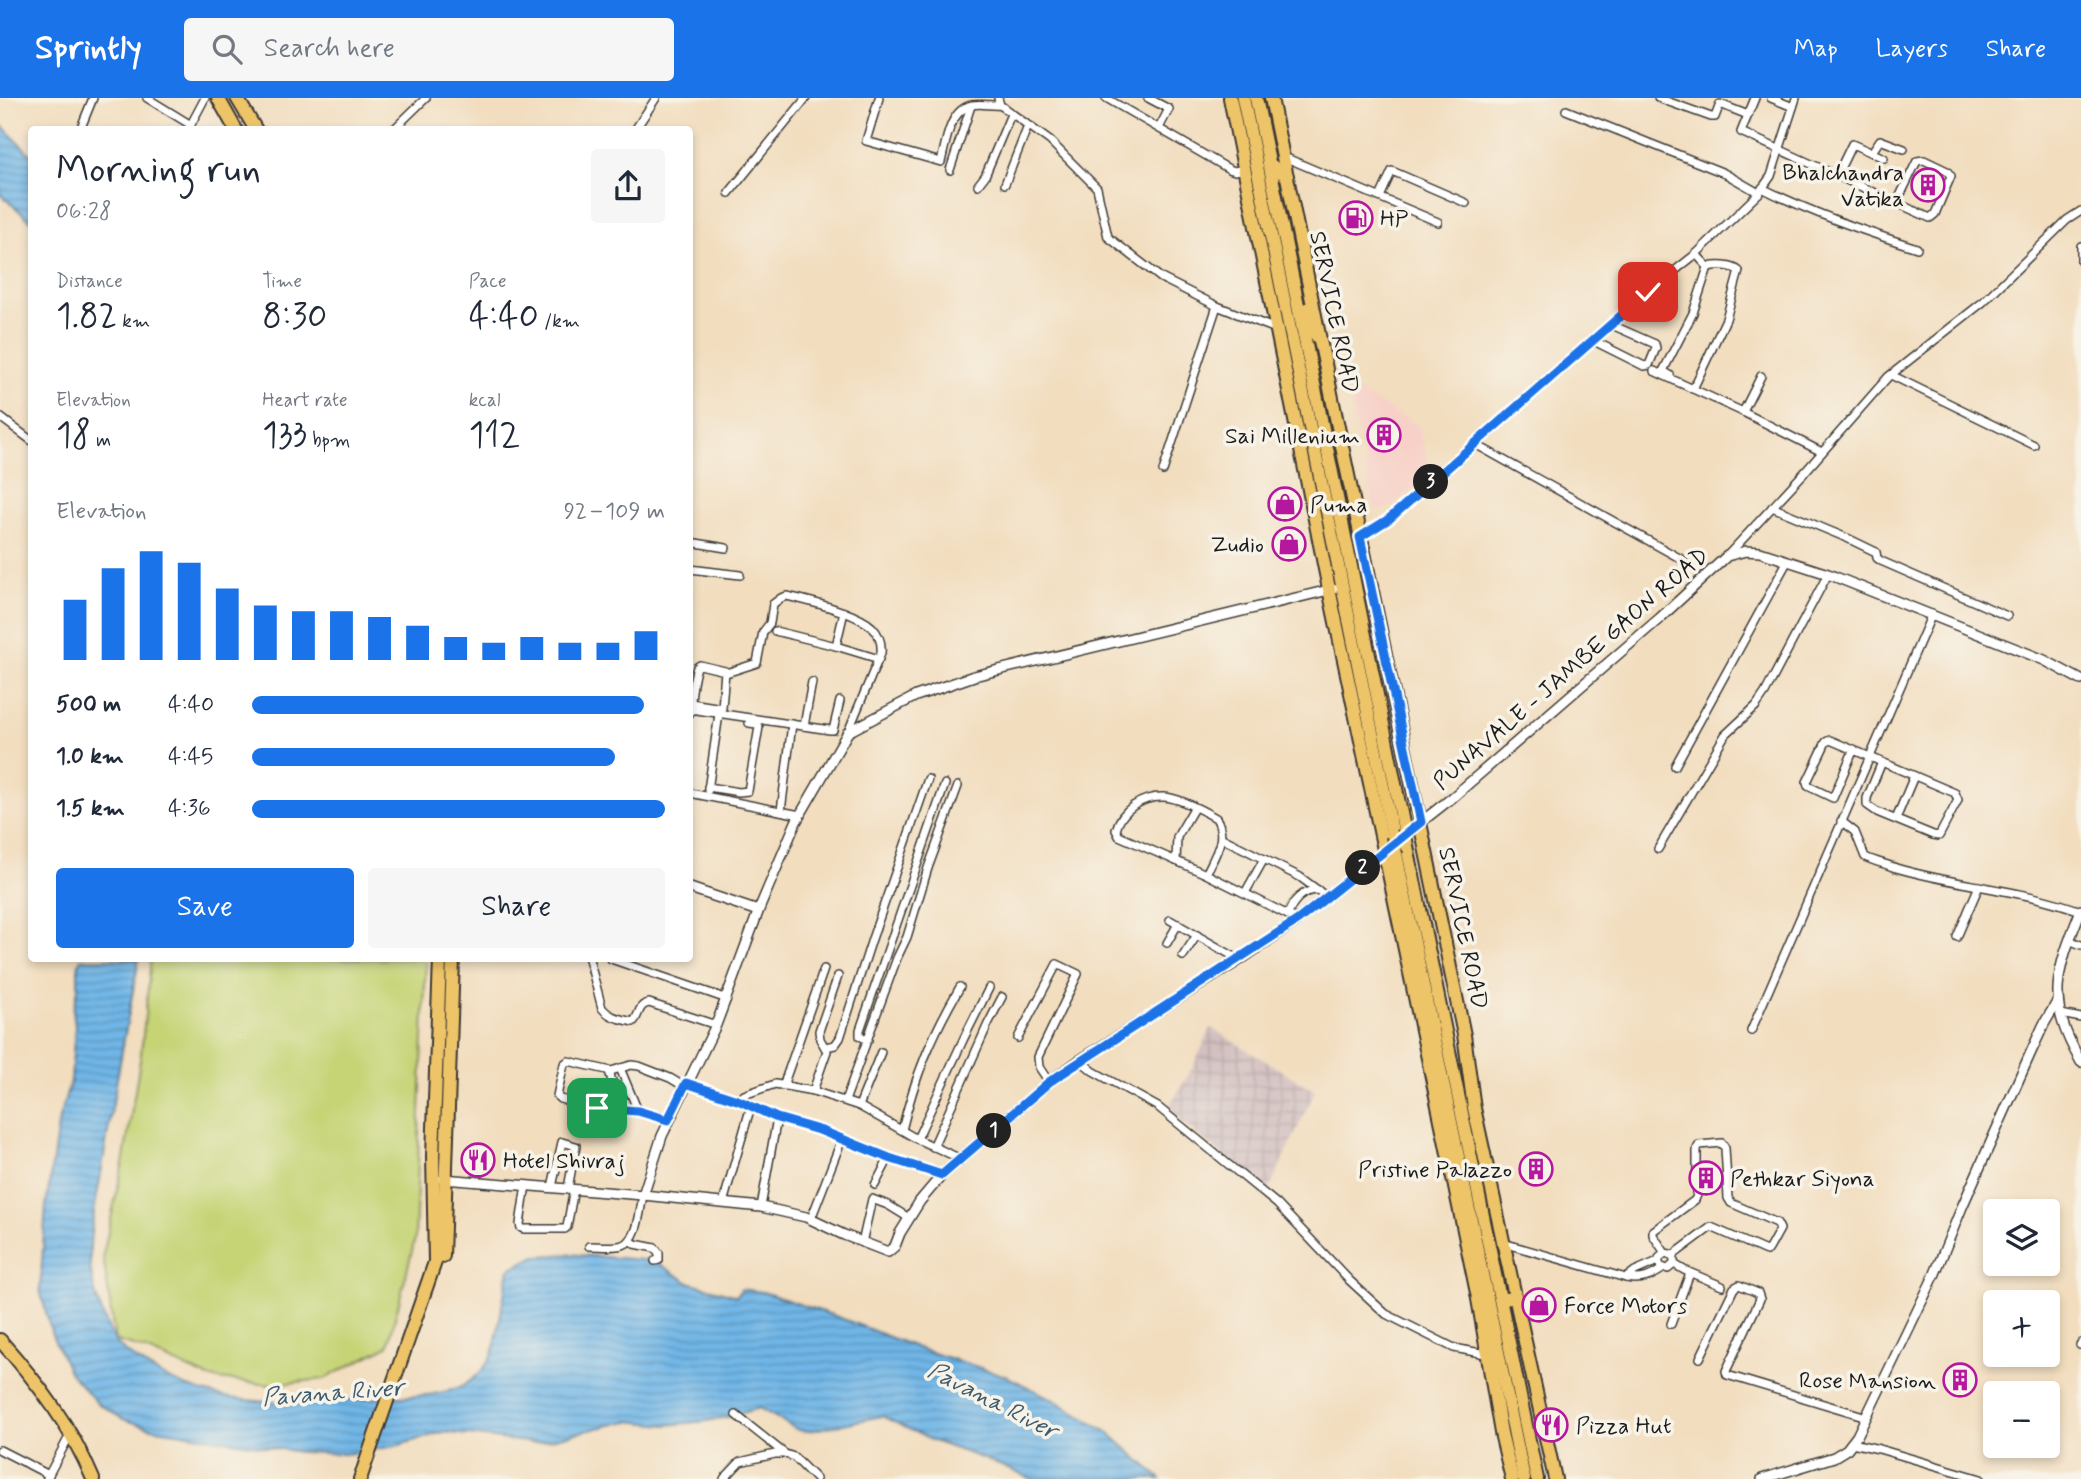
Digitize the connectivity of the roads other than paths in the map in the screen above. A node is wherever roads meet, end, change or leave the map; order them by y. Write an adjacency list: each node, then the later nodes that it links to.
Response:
1 (93, 98): 26 (street)
2 (147, 98): 27 (street)
3 (205, 98): 28 (street)
4 (218, 98): 29 (main road)
5 (237, 98): 30 (main road)
6 (426, 98): 31 (street)
7 (656, 98): 32 (street)
8 (806, 98): 48 (street)
9 (879, 98): 21 (street)
10 (1106, 98): 34 (street)
11 (1148, 98): 34 (street)
12 (1230, 98): 41 (main road)
13 (1243, 98): 88 (main road)
14 (1256, 98): 40 (main road)
15 (1271, 98): 38 (main road, SERVICE ROAD)
16 (1755, 98): 25 (street)
17 (1771, 98): 22 (street)
18 (1796, 98): 22 (street)
19 (1661, 99): 25 (street)
20 (1000, 101): 21 (street); 24 (street)
21 (971, 105): 42 (street)
22 (1793, 107): 35 (street)
23 (1566, 110): 47 (street)
24 (1011, 114): 33 (street); 46 (street)
25 (1748, 115): 35 (street)
26 (82, 126)
27 (188, 126)
28 (190, 126)
29 (234, 126)
30 (254, 126)
31 (397, 126)
32 (638, 126)
33 (1028, 126): 45 (street); 62 (street)
34 (1159, 128): 41 (street)
35 (1780, 148): 43 (street); 47 (street)
36 (1904, 149): 37 (street)
37 (1872, 152): 39 (street); 43 (street)
38 (1283, 157): 44 (main road, SERVICE ROAD); 49 (street)
39 (1884, 158)
40 (1269, 164): 44 (main road); 55 (main road)
41 (1244, 169): 64 (main road)
42 (950, 170)
43 (1837, 175): 50 (street)
44 (1287, 176): 53 (main road, SERVICE ROAD)
45 (1004, 184)
46 (978, 185)
47 (1761, 191): 57 (street); 58 (street)
48 (729, 193)
49 (1380, 197): 51 (street); 54 (street)
50 (1897, 202): 50 (street)
51 (1465, 203)
52 (2080, 214): 68 (street)
53 (1295, 221): 55 (main road); 65 (main road, SERVICE ROAD)
54 (1438, 222)
55 (1281, 225): 61 (main road)
56 (2081, 246): 59 (street)
57 (1917, 248)
58 (1696, 254): 60 (street); 63 (street)
59 (2081, 261)
60 (1708, 267): 70 (street); 70 (street)
61 (1289, 268): 65 (main road); 126 (main road, bridge)
62 (1217, 306): 64 (street); 77 (street)
63 (1612, 325): 66 (street); 66 (street)
64 (1276, 329): 88 (main road)
65 (1320, 340): 79 (main road, SERVICE ROAD)
66 (1594, 341): 74 (street)
67 (1654, 371): 70 (street)
68 (1891, 375): 75 (street); 76 (street)
69 (1761, 376): 71 (street)
70 (1694, 388): 71 (street)
71 (1743, 412): 76 (street)
72 (0, 417): 73 (street)
73 (28, 438)
74 (1475, 443): 79 (street); 83 (street)
75 (2034, 445)
76 (1822, 452): 78 (street)
77 (1163, 471)
78 (1772, 507): 82 (street); 91 (street)
79 (1360, 537): 123 (main road, SERVICE ROAD)
80 (693, 542): 81 (street)
81 (726, 548)
82 (1727, 556): 84 (street, PUNAVALE - JAMBE GAON ROAD); 123 (street, PUNAVALE - JAMBE GAON ROAD)
83 (1683, 560)
84 (1787, 562): 86 (street, PUNAVALE - JAMBE GAON ROAD); 110 (street)
85 (693, 569): 87 (street)
86 (1828, 574): 90 (street, PUNAVALE - JAMBE GAON ROAD); 125 (street)
87 (740, 575)
88 (1335, 588): 106 (street); 126 (main road); 126 (main road, bridge)
89 (844, 612): 93 (street); 94 (street); 95 (street)
90 (1932, 614): 96 (street, PUNAVALE - JAMBE GAON ROAD); 108 (street)
91 (2007, 616)
92 (775, 631): 93 (street)
93 (836, 646): 94 (street)
94 (878, 660): 106 (street)
95 (726, 673): 98 (street); 100 (street)
96 (2081, 680)
97 (811, 682): 105 (street)
98 (693, 690)
99 (840, 701): 103 (street)
100 (693, 708)
101 (693, 709): 102 (street)
102 (719, 716): 104 (street); 115 (street); 115 (street)
103 (835, 720): 105 (street); 106 (street)
104 (792, 724): 105 (street); 119 (street)
105 (804, 726)
106 (850, 728): 120 (street)
107 (1854, 749): 107 (street); 108 (street)
108 (1869, 757): 109 (street); 122 (street)
109 (1882, 762): 111 (street); 121 (street)
110 (1675, 766)
111 (1914, 776): 121 (street); 121 (street)
112 (928, 779): 165 (street)
113 (945, 785): 164 (street)
114 (958, 786): 164 (street)
115 (708, 787): 117 (street)
116 (693, 794): 117 (street)
117 (706, 796): 119 (street)
118 (1195, 808): 124 (street); 128 (street); 128 (street)
119 (781, 811): 120 (street)
120 (800, 815): 135 (street)
121 (1896, 819)
122 (1841, 821): 130 (street); 162 (street)
123 (1421, 822): 126 (street, PUNAVALE - JAMBE GAON ROAD); 202 (main road, SERVICE ROAD)
124 (1222, 838): 127 (street); 129 (street)
125 (1658, 849)
126 (1396, 851): 134 (street, PUNAVALE - JAMBE GAON ROAD); 213 (main road); 216 (main road); 231 (main road)
127 (1264, 859): 132 (street); 133 (street)
128 (1176, 861): 129 (street)
129 (1206, 874): 133 (street)
130 (1979, 886): 136 (street); 142 (street)
131 (693, 889): 135 (street)
132 (1318, 890): 134 (street); 137 (street)
133 (1245, 893): 137 (street)
134 (1327, 897): 139 (street, PUNAVALE - JAMBE GAON ROAD)
135 (758, 911): 157 (street)
136 (2081, 911): 143 (street)
137 (1288, 915): 139 (street)
138 (1170, 920): 140 (street)
139 (1298, 920): 147 (street, PUNAVALE - JAMBE GAON ROAD)
140 (1178, 925): 141 (street); 144 (street)
141 (1197, 935): 146 (street); 147 (street)
142 (1956, 937)
143 (2069, 940): 145 (street); 158 (street)
144 (1167, 943)
145 (2081, 944)
146 (1183, 956)
147 (1240, 960): 167 (street, PUNAVALE - JAMBE GAON ROAD)
148 (440, 962): 190 (main road)
149 (453, 962): 190 (main road)
150 (590, 962): 161 (street)
151 (620, 962): 157 (street)
152 (824, 969): 173 (street)
153 (838, 976): 165 (street)
154 (960, 987): 183 (street)
155 (989, 988): 185 (street)
156 (1002, 997): 186 (street)
157 (727, 999): 161 (street)
158 (2057, 1002): 159 (street); 219 (street)
159 (2061, 1014): 160 (street); 168 (street)
160 (2081, 1018)
161 (716, 1025): 172 (street)
162 (1751, 1031)
163 (1018, 1038): 171 (street)
164 (867, 1040): 176 (street)
165 (825, 1047): 174 (street)
166 (881, 1052): 178 (street)
167 (1080, 1060): 171 (street, PUNAVALE - JAMBE GAON ROAD); 216 (street)
168 (2081, 1062)
169 (620, 1068): 170 (street); 172 (street); 180 (street)
170 (609, 1070): 179 (street); 179 (street)
171 (1049, 1082): 188 (street, PUNAVALE - JAMBE GAON ROAD)
172 (685, 1085): 175 (street); 182 (street)
173 (783, 1086): 174 (street); 175 (street)
174 (814, 1091): 176 (street)
175 (740, 1101): 177 (street)
176 (845, 1101): 178 (street)
177 (751, 1106): 181 (street); 196 (street)
178 (859, 1106): 183 (street)
179 (620, 1109): 180 (street)
180 (638, 1111): 182 (street)
181 (777, 1118): 184 (street); 197 (street)
182 (668, 1120): 195 (street)
183 (902, 1130): 185 (street)
184 (842, 1139): 187 (street); 199 (street)
185 (917, 1139): 186 (street)
186 (933, 1147): 188 (street)
187 (889, 1158): 189 (street); 192 (street)
188 (961, 1159): 189 (street, PUNAVALE - JAMBE GAON ROAD)
189 (942, 1175): 198 (street, PUNAVALE - JAMBE GAON ROAD)
190 (440, 1179): 191 (street, PUNAVALE - JAMBE GAON ROAD); 204 (main road)
191 (526, 1185): 193 (street, PUNAVALE - JAMBE GAON ROAD); 194 (street)
192 (875, 1185)
193 (552, 1187): 194 (street, PUNAVALE - JAMBE GAON ROAD); 194 (street)
194 (571, 1189): 195 (street, PUNAVALE - JAMBE GAON ROAD)
195 (642, 1195): 196 (street, PUNAVALE - JAMBE GAON ROAD); 200 (street)
196 (723, 1203): 197 (street, PUNAVALE - JAMBE GAON ROAD)
197 (761, 1207): 199 (street, PUNAVALE - JAMBE GAON ROAD)
198 (909, 1218): 201 (street, PUNAVALE - JAMBE GAON ROAD); 201 (street)
199 (811, 1219): 201 (street, PUNAVALE - JAMBE GAON ROAD)
200 (630, 1240): 203 (street); 206 (street)
201 (862, 1243)
202 (1502, 1243): 210 (street); 212 (main road, SERVICE ROAD)
203 (589, 1246)
204 (439, 1248): 226 (main road); 227 (main road)
205 (1670, 1258): 205 (street); 207 (street); 208 (street); 209 (street)
206 (655, 1261)
207 (1658, 1261): 208 (street); 210 (street)
208 (1664, 1268): 210 (street)
209 (1690, 1273): 211 (street); 214 (street)
210 (1626, 1278)
211 (1722, 1286)
212 (1515, 1297): 213 (main road); 233 (main road, SERVICE ROAD)
213 (1501, 1300): 232 (main road)
214 (1671, 1324)
215 (0, 1340): 220 (main road)
216 (1486, 1354): 230 (main road)
217 (1700, 1358): 219 (street)
218 (736, 1415): 223 (street)
219 (1867, 1417): 221 (street)
220 (72, 1433): 224 (street); 225 (main road)
221 (1852, 1443): 234 (street); 235 (street)
222 (0, 1450): 224 (street)
223 (785, 1454): 228 (street); 229 (street)
224 (48, 1477)
225 (93, 1479)
226 (360, 1479)
227 (369, 1479)
228 (724, 1479)
229 (816, 1479)
230 (1512, 1479)
231 (1524, 1479)
232 (1537, 1479)
233 (1555, 1479)
234 (1762, 1479)
235 (1980, 1479)

